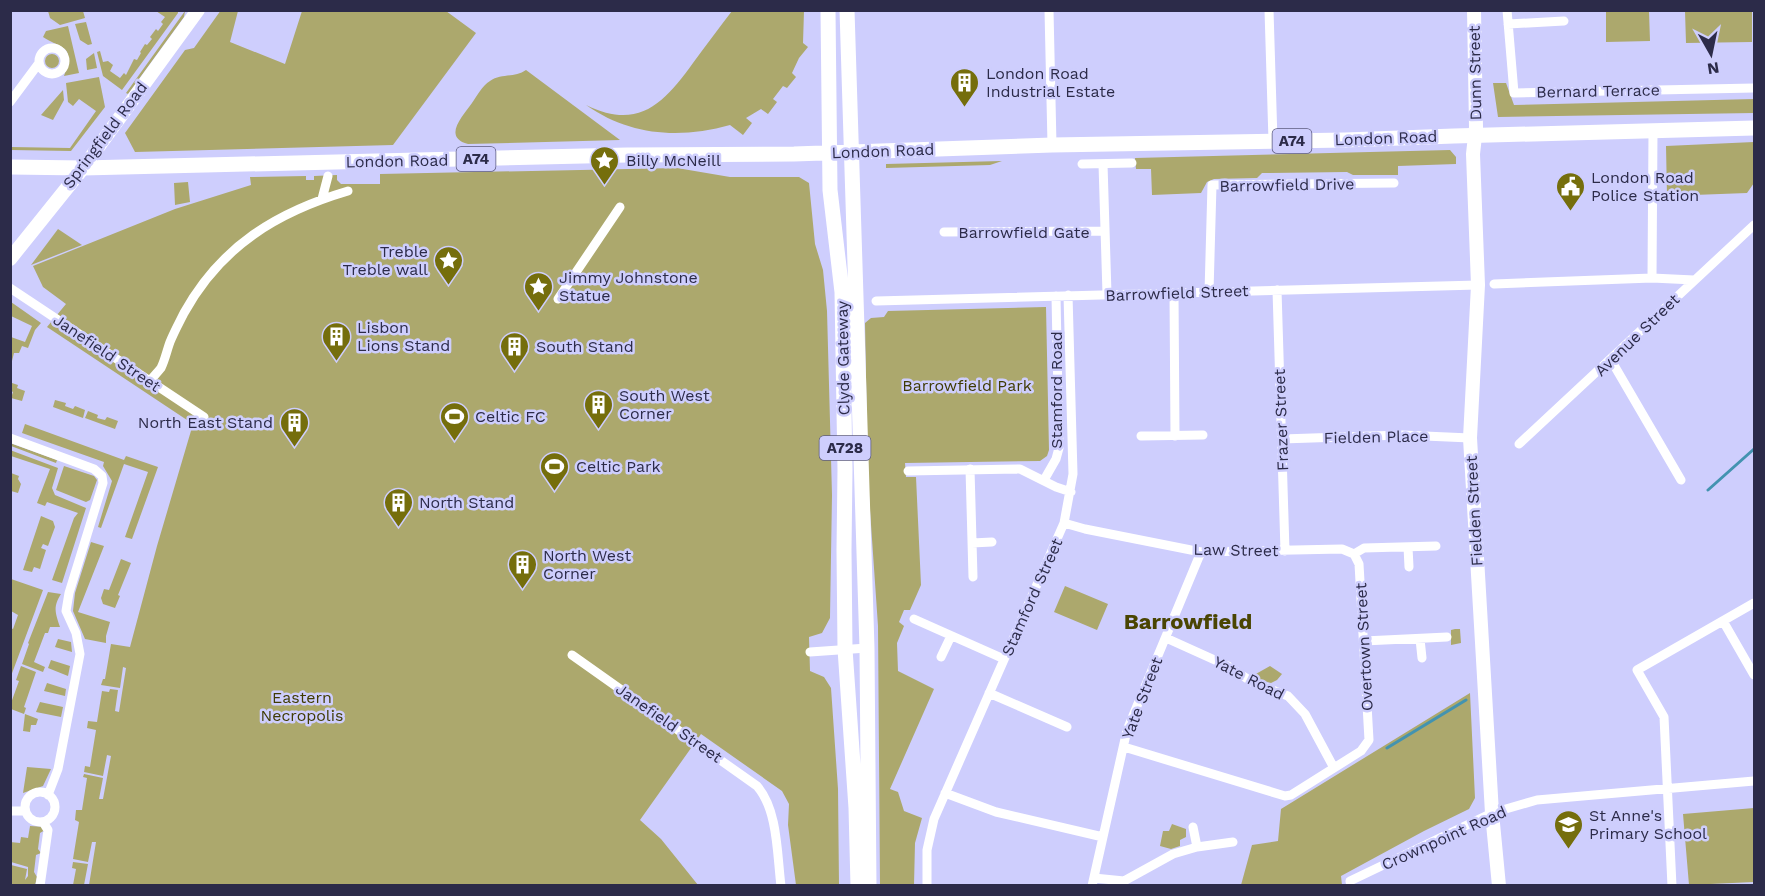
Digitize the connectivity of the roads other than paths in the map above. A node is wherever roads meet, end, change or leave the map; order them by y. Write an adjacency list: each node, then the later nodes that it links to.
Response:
1 (828, 10): 20 (main road, Clyde Gateway / A728)
2 (847, 10): 19 (main road, Clyde Gateway / A728)
3 (1049, 10): 18 (street)
4 (1269, 10): 17 (street)
5 (1474, 10): 16 (main road, Dunn Street)
6 (1507, 10): 9 (street, Dunn Street)
7 (198, 11): 25 (main road, Springfield Road)
8 (1564, 21): 9 (street)
9 (1508, 24): 12 (street, Dunn Street)
10 (39, 63): 13 (street)
11 (1755, 88): 12 (street, Bernard Terrace)
12 (1514, 93)
13 (10, 102)
14 (1755, 129): 15 (main road, London Road / A74)
15 (1653, 132): 16 (main road, London Road / A74); 35 (street)
16 (1474, 136): 17 (main road, London Road / A74); 38 (main road, Fielden Street)
17 (1273, 141): 18 (main road, London Road / A74)
18 (1052, 146): 19 (main road, London Road / A74)
19 (851, 152): 20 (main road, London Road / A74); 81 (main road, Clyde Gateway / A728)
20 (829, 153): 25 (main road, London Road / A74); 82 (main road, Clyde Gateway / A728)
21 (1132, 163): 23 (street)
22 (1082, 164): 23 (street)
23 (1103, 164): 32 (street)
24 (10, 167): 25 (main road, London Road / A74)
25 (83, 168): 34 (main road, Springfield Road)
26 (328, 176): 29 (street)
27 (1394, 183): 41 (street, Barrowfield Drive)
28 (348, 191): 29 (street)
29 (322, 199): 49 (street)
30 (620, 207): 46 (street)
31 (1755, 225): 36 (street, Avenue Street)
32 (1105, 231): 33 (street, Barrowfield Gate); 43 (street)
33 (944, 232)
34 (10, 259)
35 (1652, 278): 36 (street); 37 (street)
36 (1694, 280): 48 (street, Avenue Street)
37 (1494, 284)
38 (1478, 285): 40 (street, Barrowfield Street); 55 (main road, Fielden Street)
39 (10, 288): 49 (street, Janefield Street)
40 (1277, 290): 41 (street, Barrowfield Street); 56 (street, Frazer Street)
41 (1209, 292): 42 (street, Barrowfield Street)
42 (1174, 293): 43 (street, Barrowfield Street); 53 (street)
43 (1107, 294): 45 (street, Barrowfield Street)
44 (1056, 296): 45 (street, Barrowfield Street); 47 (street, Barrowfield Street); 60 (street, Stamford Road)
45 (1068, 296): 62 (street, Stamford Street)
46 (558, 299)
47 (876, 301)
48 (1611, 360): 57 (street, Avenue Street); 61 (street)
49 (149, 382): 50 (street, Janefield Street)
50 (204, 417)
51 (1203, 435): 53 (street)
52 (1141, 436): 53 (street)
53 (1175, 436)
54 (10, 438): 96 (street)
55 (1470, 438): 56 (street, Fielden Place); 99 (main road, Fielden Street)
56 (1282, 440): 68 (street, Frazer Street)
57 (1519, 444)
58 (970, 470): 59 (street); 60 (street); 64 (street)
59 (909, 471)
60 (1044, 480): 62 (street)
61 (1681, 480)
62 (1071, 492): 63 (street, Stamford Street)
63 (1064, 523): 69 (street, Law Street); 87 (street, Stamford Street)
64 (972, 543): 65 (street); 72 (street)
65 (992, 543)
66 (1436, 546): 67 (street, Law Street)
67 (1408, 547): 70 (street, Law Street); 71 (street)
68 (1285, 551): 69 (street, Law Street); 70 (street, Law Street)
69 (1201, 552): 78 (street, Yate Street)
70 (1354, 554): 80 (street, Overtown Street)
71 (1409, 567)
72 (973, 577)
73 (1755, 603): 75 (street)
74 (914, 619): 76 (street)
75 (1723, 621): 88 (street); 94 (street)
76 (951, 636): 85 (street); 87 (street)
77 (1447, 637): 79 (street)
78 (1166, 638): 91 (street, Yate Street); 92 (street, Yate Road)
79 (1420, 639): 80 (street); 86 (street)
80 (1364, 641): 92 (street, Overtown Street)
81 (867, 648): 82 (street); 110 (main road, Clyde Gateway / A728)
82 (845, 649): 83 (street); 109 (main road, Clyde Gateway / A728)
83 (810, 652)
84 (572, 655): 108 (street, Janefield Street)
85 (941, 657)
86 (1422, 658)
87 (1004, 659): 89 (street, Stamford Street)
88 (1755, 675)
89 (989, 693): 90 (street); 95 (street, Stamford Street)
90 (1067, 727)
91 (1124, 747): 92 (street); 102 (street, Yate Street)
92 (1334, 768)
93 (1755, 781): 94 (street, Crownpoint Road)
94 (1667, 787): 99 (street, Crownpoint Road); 113 (street)
95 (945, 793): 102 (street); 111 (street, Stamford Street)
96 (48, 795): 97 (street); 100 (street)
97 (25, 810): 98 (street); 100 (street)
98 (10, 811)
99 (1492, 813): 106 (street, Crownpoint Road); 112 (main road, Fielden Street)
100 (43, 822): 107 (street)
101 (1193, 828): 104 (street)
102 (1103, 837): 105 (street, Yate Street)
103 (1233, 842): 104 (street)
104 (1197, 847): 105 (street)
105 (1093, 881)
106 (1350, 883)
107 (40, 885)
108 (781, 885)
109 (858, 885)
110 (868, 885)
111 (927, 885)
112 (1499, 885)
113 (1672, 885)

